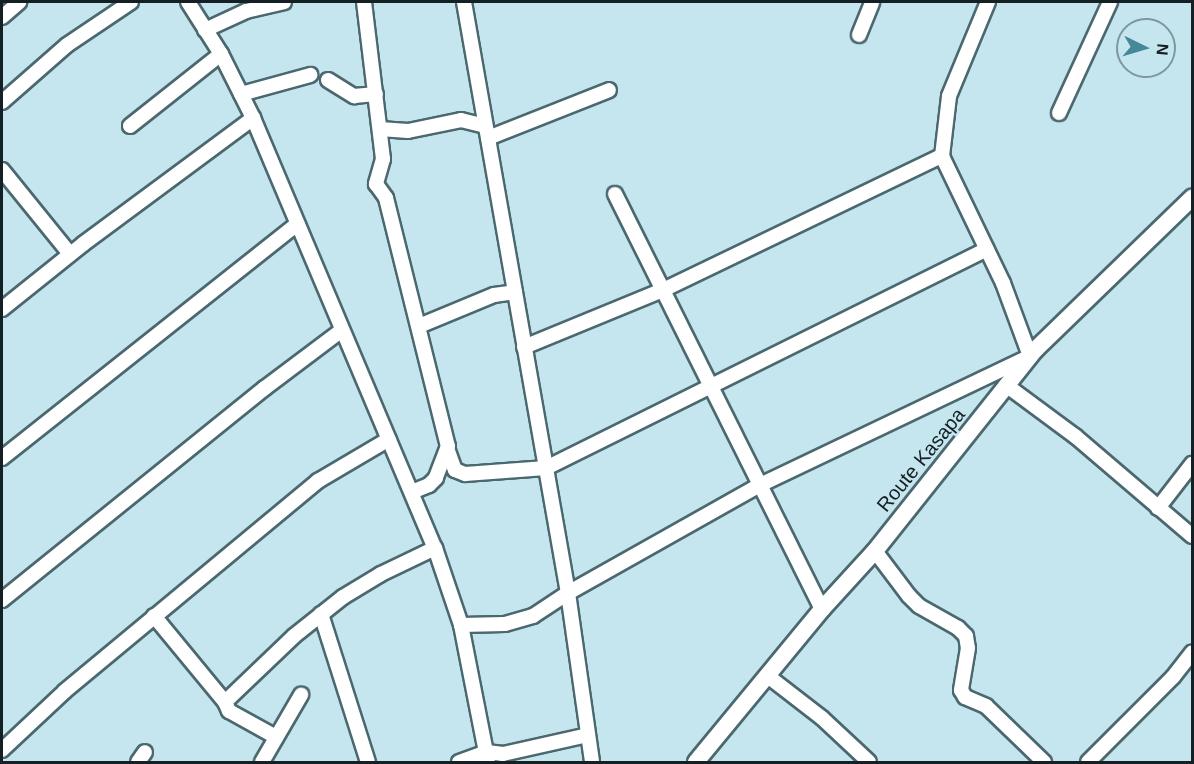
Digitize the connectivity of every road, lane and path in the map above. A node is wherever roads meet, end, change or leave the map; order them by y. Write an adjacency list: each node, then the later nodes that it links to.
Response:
1 (19, 2): 10 (street)
2 (131, 2): 19 (street)
3 (188, 2): 11 (street)
4 (284, 2): 11 (street)
5 (364, 2): 18 (street)
6 (464, 2): 24 (street)
7 (872, 2): 12 (street)
8 (988, 2): 25 (street)
9 (1110, 2): 20 (street)
10 (2, 17)
11 (206, 30): 13 (street)
12 (859, 35)
13 (221, 54): 17 (street); 22 (street)
14 (310, 75): 17 (street)
15 (328, 80): 18 (street)
16 (609, 90): 24 (street)
17 (242, 94): 21 (street)
18 (376, 94): 23 (street)
19 (2, 102)
20 (1059, 113)
21 (253, 118): 29 (street); 31 (street)
22 (130, 126)
23 (380, 129): 24 (street); 35 (street)
24 (487, 132): 33 (street)
25 (942, 156): 30 (street); 32 (street)
26 (2, 170): 31 (street)
27 (615, 194): 32 (street)
28 (1192, 198): 38 (main road, Route Kasapa)
29 (297, 224): 36 (street); 43 (street)
30 (987, 249): 38 (street); 40 (street)
31 (70, 254): 34 (street)
32 (663, 290): 37 (street); 40 (street)
33 (515, 292): 35 (street); 37 (street)
34 (2, 309)
35 (419, 326): 42 (street)
36 (342, 330): 41 (street); 53 (street)
37 (524, 347): 45 (street)
38 (1030, 356): 39 (main road, Route Kasapa); 46 (street)
39 (1006, 386): 48 (street); 51 (main road, Route Kasapa)
40 (711, 388): 45 (street); 46 (street)
41 (389, 439): 47 (street); 56 (street)
42 (448, 451): 45 (street); 47 (street)
43 (2, 458)
44 (1192, 464): 48 (street)
45 (546, 468): 52 (street)
46 (760, 485): 52 (street); 54 (street)
47 (412, 492): 50 (street)
48 (1158, 508): 49 (street)
49 (1192, 536)
50 (435, 548): 55 (street); 57 (street)
51 (875, 551): 54 (main road, Route Kasapa); 72 (street)
52 (568, 593): 57 (street); 62 (street)
53 (2, 600)
54 (822, 609): 59 (main road, Route Kasapa)
55 (321, 614): 61 (street); 67 (street)
56 (154, 616): 61 (street); 64 (street)
57 (461, 625): 65 (street)
58 (1192, 653): 73 (street)
59 (769, 677): 70 (main road, Route Kasapa); 71 (street)
60 (300, 695): 63 (street)
61 (225, 702): 63 (street)
62 (588, 735): 65 (street); 69 (street)
63 (276, 737): 66 (street)
64 (2, 750)
65 (487, 758): 68 (street)
66 (262, 762)
67 (368, 762)
68 (459, 762)
69 (592, 762)
70 (696, 762)
71 (869, 762)
72 (1044, 762)
73 (1088, 762)

